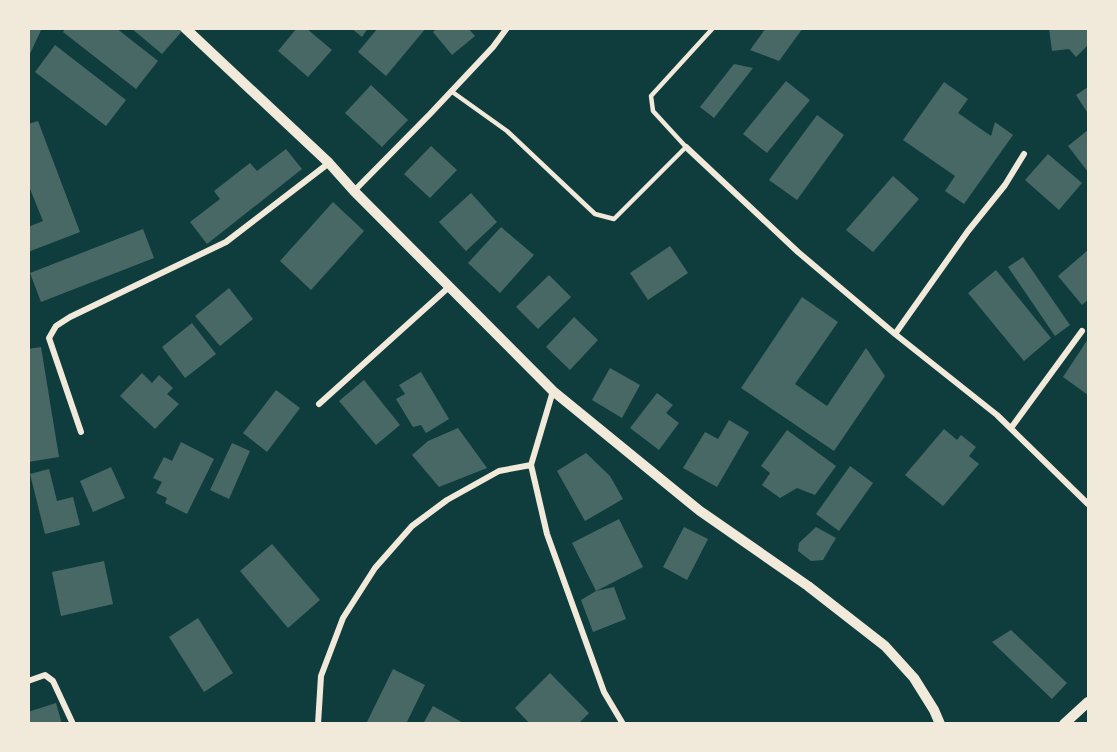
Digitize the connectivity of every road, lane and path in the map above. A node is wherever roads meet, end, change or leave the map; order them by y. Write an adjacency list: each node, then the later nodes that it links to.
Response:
1 (185, 28): 7 (street)
2 (507, 28): 4 (street)
3 (713, 28): 5 (lane)
4 (452, 91): 5 (lane); 8 (street)
5 (686, 147): 11 (street)
6 (1024, 154): 11 (street)
7 (328, 163): 8 (street); 15 (street)
8 (354, 191): 9 (street)
9 (449, 287): 12 (street); 13 (street)
10 (1082, 331): 14 (street)
11 (895, 334): 14 (street)
12 (553, 391): 16 (street); 23 (street)
13 (319, 404)
14 (1011, 428): 17 (street)
15 (81, 432)
16 (531, 465): 21 (street); 22 (street)
17 (1089, 504)
18 (28, 681): 20 (street)
19 (1089, 702): 24 (street)
20 (73, 723)
21 (318, 723)
22 (623, 723)
23 (940, 723)
24 (1064, 723)

